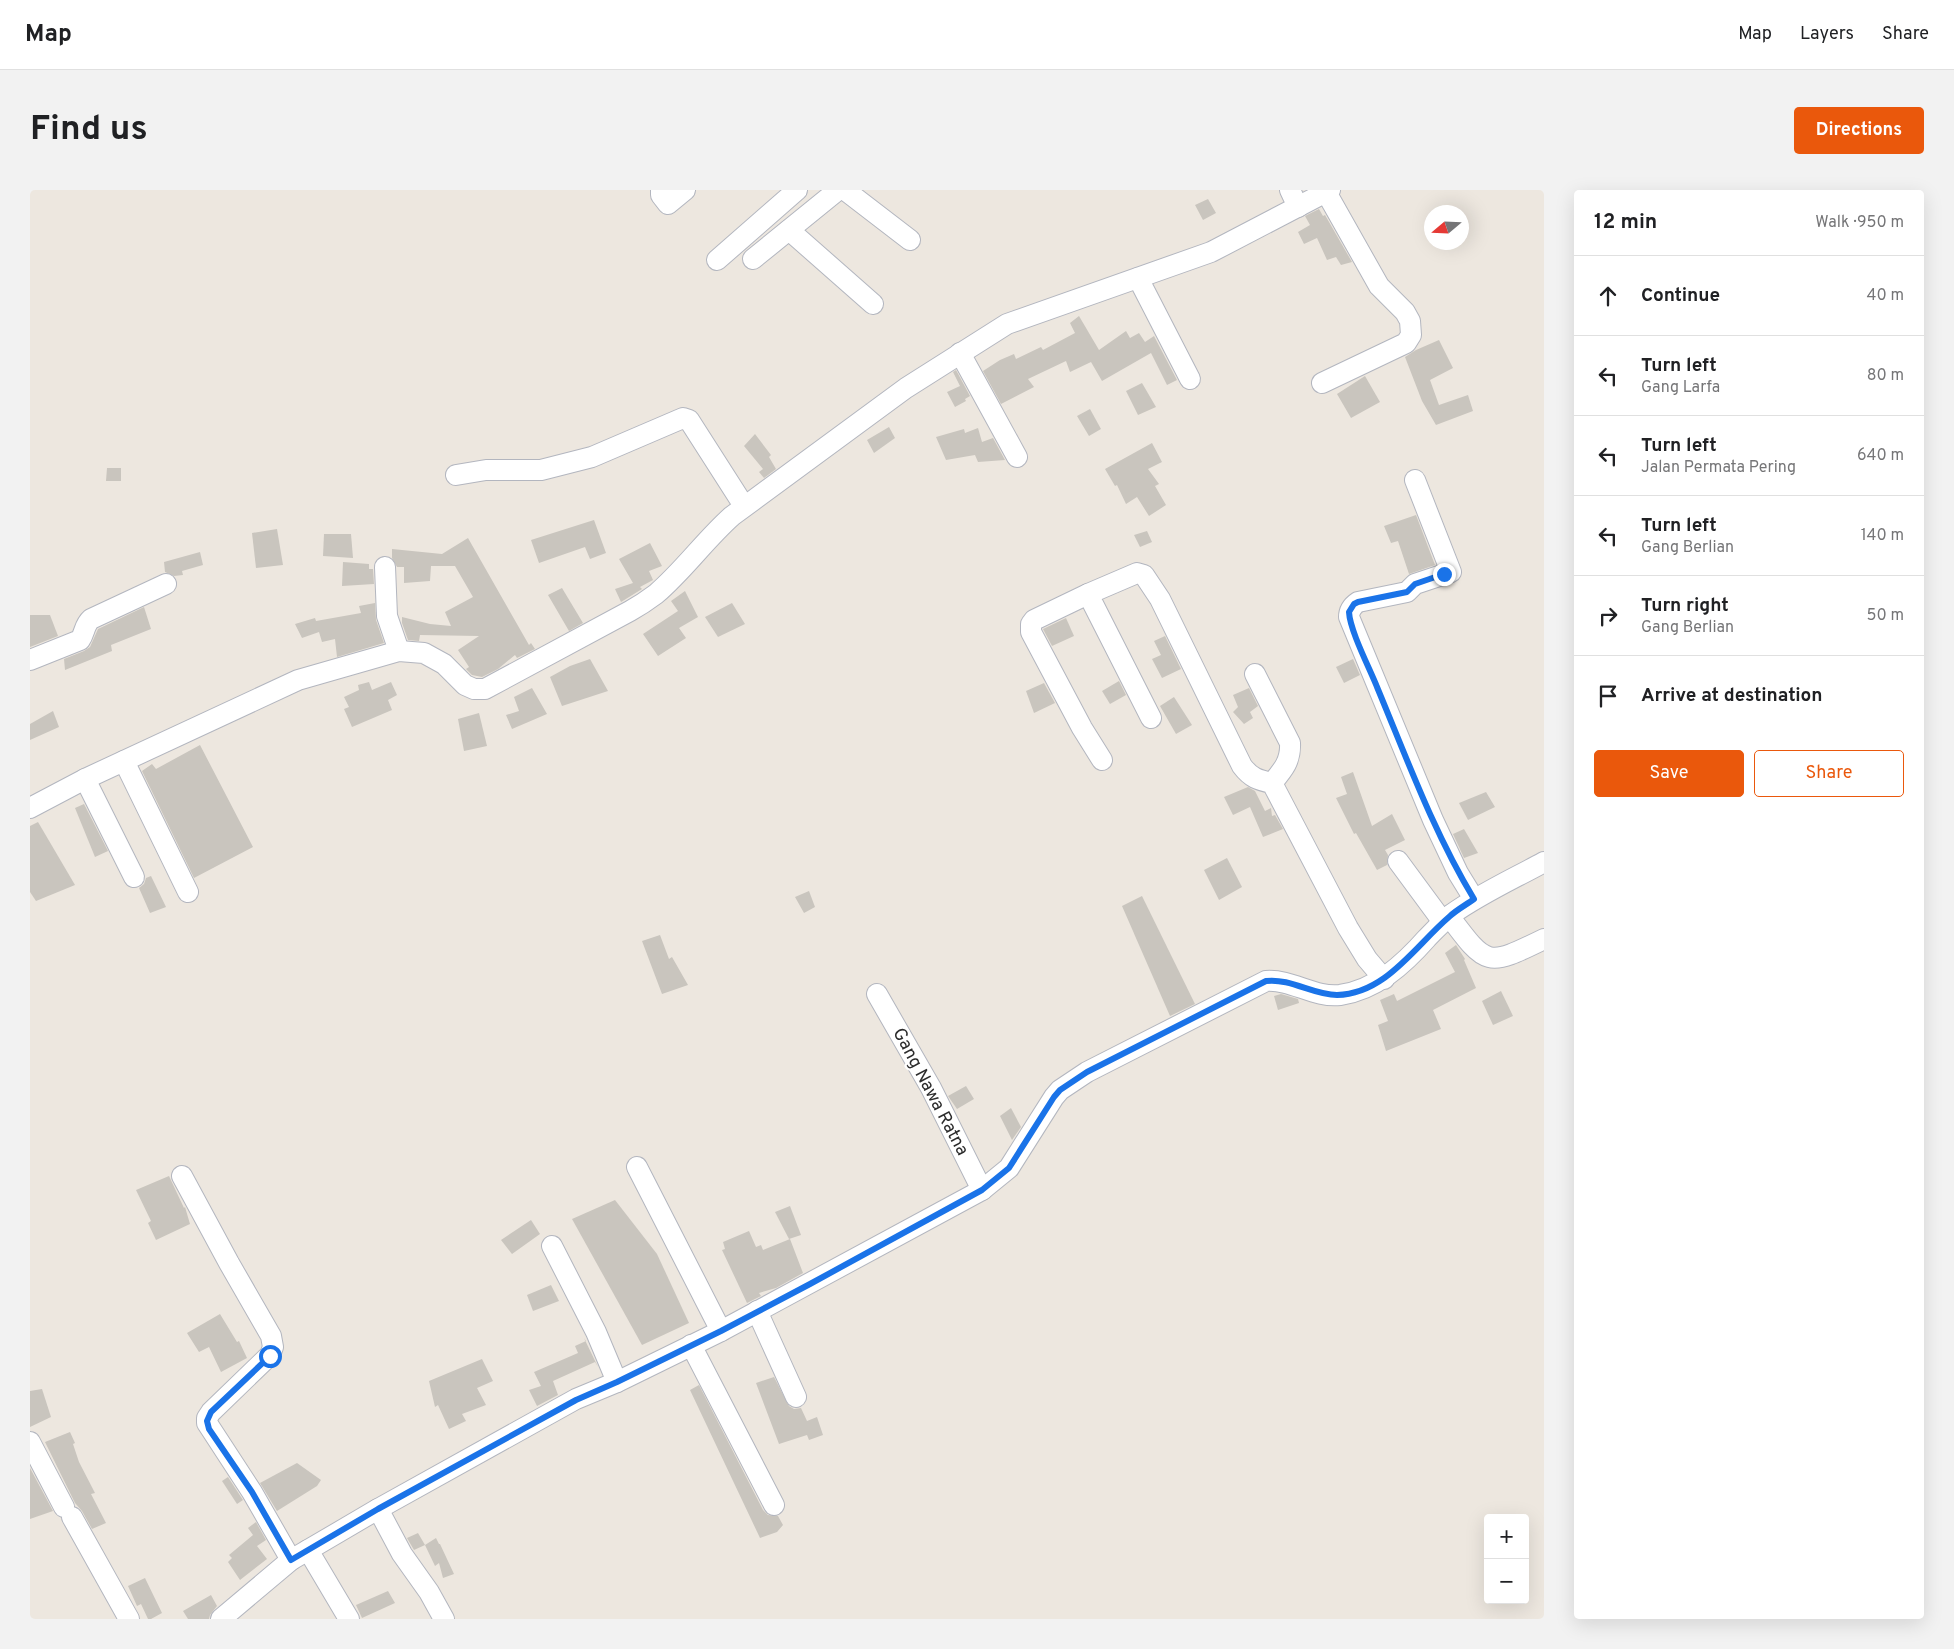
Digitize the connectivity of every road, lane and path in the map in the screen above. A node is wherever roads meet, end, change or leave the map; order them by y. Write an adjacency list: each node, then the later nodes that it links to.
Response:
1 (661, 190): 2 (street)
2 (685, 190)
3 (798, 190): 11 (street)
4 (838, 190): 8 (street)
5 (845, 190): 9 (street)
6 (1328, 191): 7 (street); 16 (street)
7 (1294, 198): 12 (street)
8 (789, 230): 10 (street); 13 (street)
9 (910, 240)
10 (753, 259)
11 (717, 260)
12 (1138, 278): 14 (street); 15 (street)
13 (873, 304)
14 (960, 353): 17 (street); 20 (street)
15 (1190, 379)
16 (1322, 383)
17 (1017, 457)
18 (456, 475): 20 (street)
19 (1415, 480): 37 (street)
20 (744, 506): 24 (street)
21 (385, 567): 24 (street)
22 (166, 584): 25 (street)
23 (1088, 594): 27 (street); 28 (street); 31 (street)
24 (399, 651): 29 (street)
25 (30, 660)
26 (1255, 674): 31 (street)
27 (1151, 718)
28 (1102, 760)
29 (124, 761): 30 (street); 36 (street)
30 (85, 779): 32 (street); 35 (street)
31 (1272, 783): 40 (street)
32 (30, 808)
33 (1398, 861): 38 (street)
34 (1544, 862): 37 (street)
35 (134, 877)
36 (188, 892)
37 (1474, 899): 38 (street)
38 (1446, 919): 39 (street); 40 (street)
39 (1544, 939)
40 (1384, 978): 44 (street)
41 (877, 994): 44 (street, Gang Nawa Ratna)
42 (637, 1167): 47 (street)
43 (182, 1176): 54 (street)
44 (982, 1190): 46 (street)
45 (552, 1246): 49 (street)
46 (757, 1311): 47 (street); 50 (street)
47 (721, 1331): 48 (street)
48 (691, 1345): 49 (street); 52 (street)
49 (617, 1382): 53 (street)
50 (796, 1397)
51 (30, 1442): 55 (street)
52 (774, 1505)
53 (378, 1509): 54 (street); 58 (street)
54 (299, 1555): 56 (street); 57 (street)
55 (130, 1619)
56 (221, 1619)
57 (349, 1619)
58 (444, 1619)

